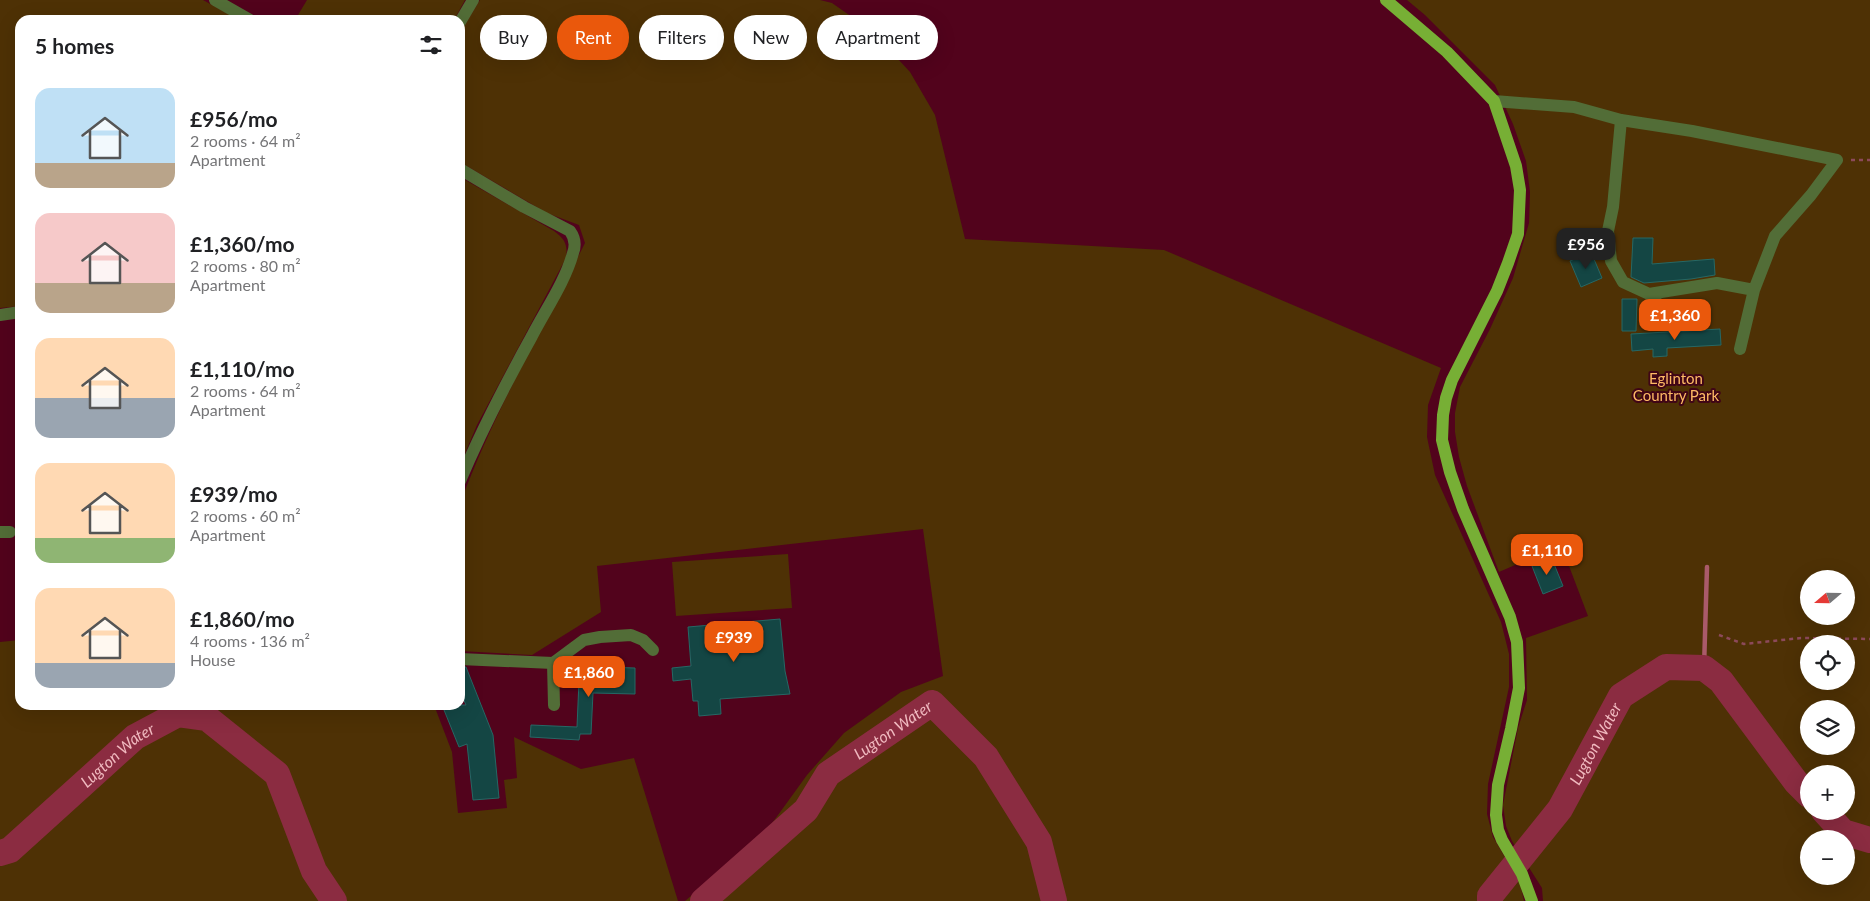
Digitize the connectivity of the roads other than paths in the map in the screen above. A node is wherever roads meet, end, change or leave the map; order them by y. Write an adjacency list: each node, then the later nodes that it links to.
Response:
1 (215, 0): 4 (street)
2 (473, 0): 5 (street)
3 (1386, 0): 6 (main road)
4 (241, 15)
5 (464, 15)
6 (1494, 101): 7 (street); 20 (main road)
7 (1621, 120): 9 (street); 10 (street)
8 (465, 173): 15 (street)
9 (1754, 290): 10 (street); 14 (street)
10 (1648, 294): 13 (street)
11 (15, 313): 12 (street)
12 (0, 315)
13 (1665, 326)
14 (1740, 349)
15 (465, 469)
16 (653, 650): 18 (street)
17 (465, 658): 18 (street)
18 (554, 663): 19 (street)
19 (554, 704)
20 (1532, 901)

